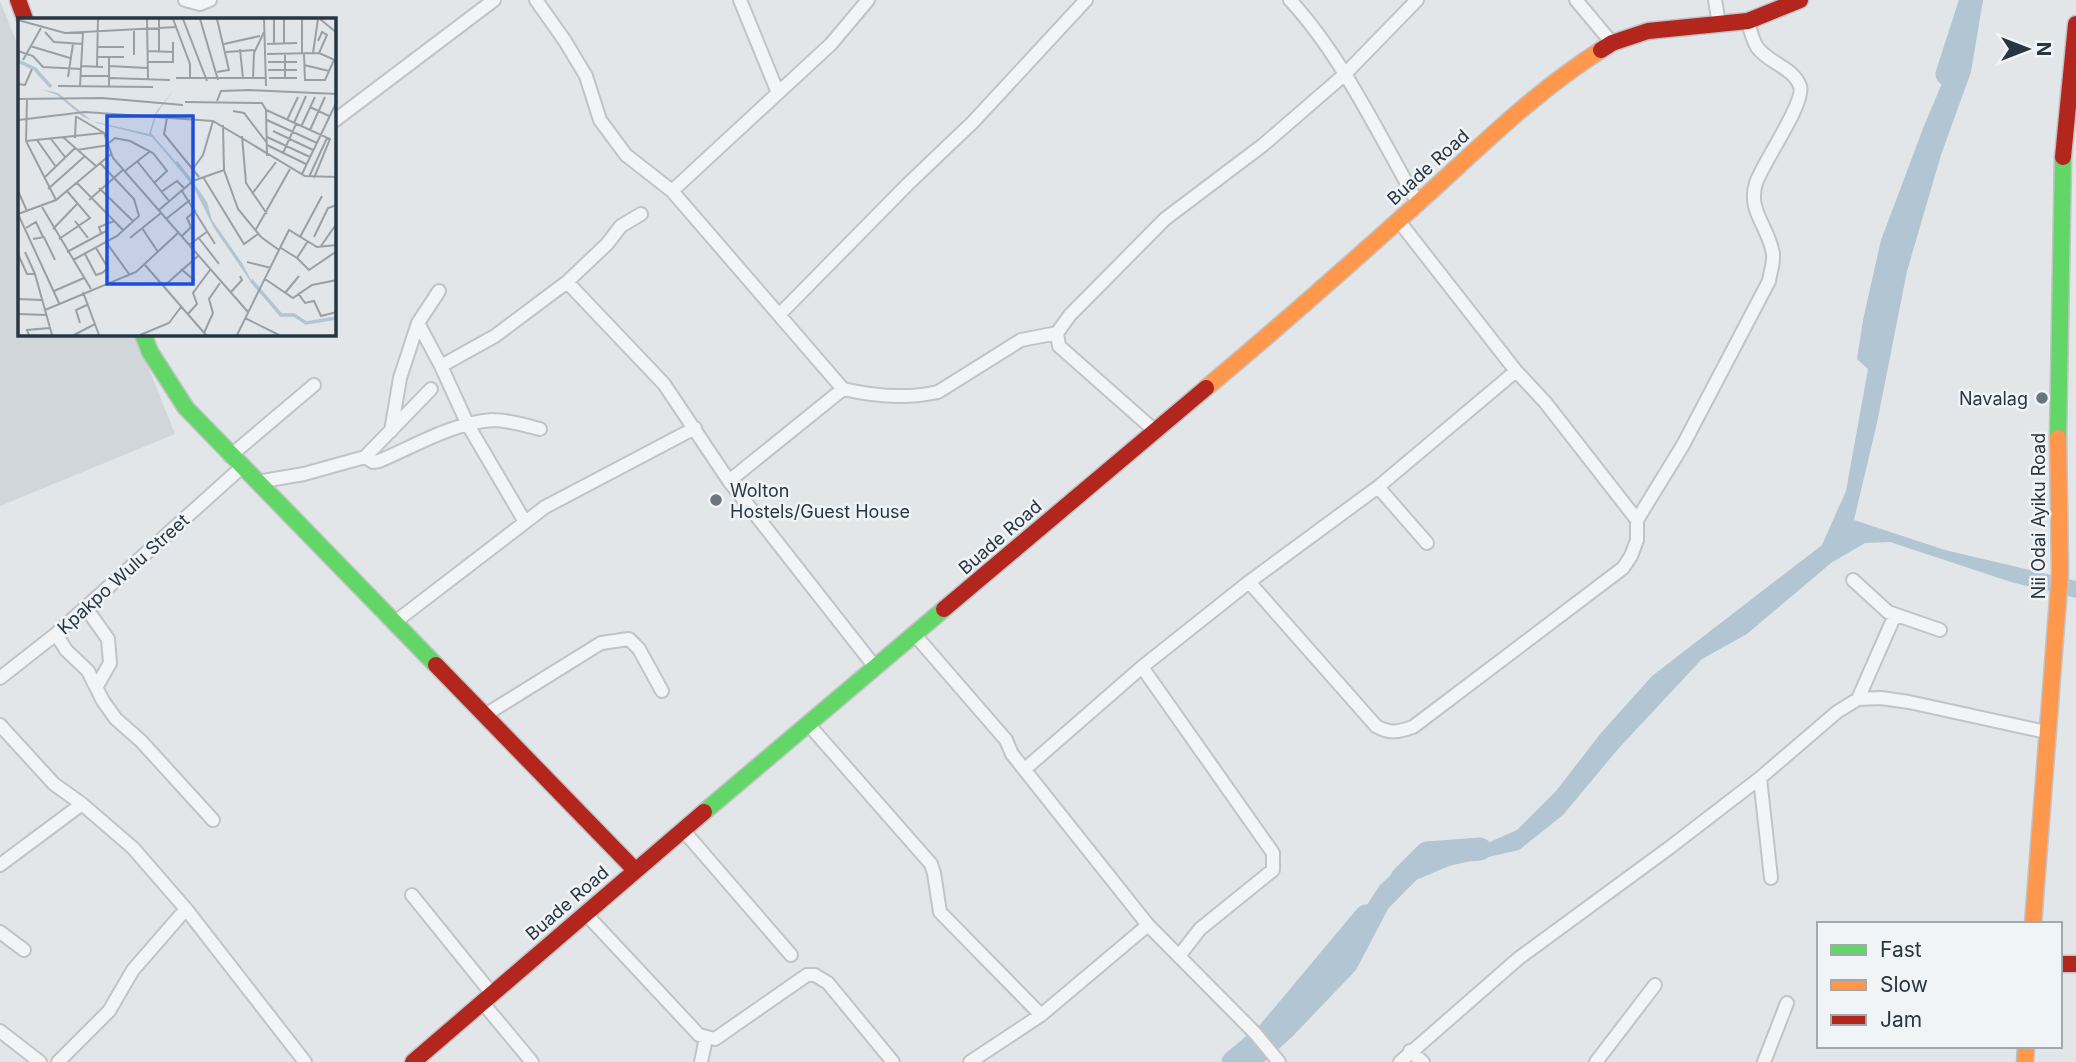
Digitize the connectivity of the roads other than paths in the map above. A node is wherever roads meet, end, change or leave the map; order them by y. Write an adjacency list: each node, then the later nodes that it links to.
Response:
1 (18, 0): 14 (street)
2 (185, 0): 3 (street)
3 (210, 0)
4 (494, 0): 21 (street)
5 (536, 0): 22 (street)
6 (740, 0): 20 (street)
7 (868, 0): 20 (street)
8 (1086, 0): 28 (street)
9 (1290, 0): 19 (street)
10 (1417, 0): 19 (street)
11 (1576, 0): 18 (street)
12 (1715, 0): 16 (street)
13 (1800, 0): 15 (street, Buade Road)
14 (25, 18)
15 (1748, 21): 16 (street, Buade Road); 47 (street)
16 (1719, 24): 18 (street, Buade Road)
17 (2076, 24): 67 (street, Nii Odai Ayiku Road)
18 (1612, 43): 23 (street, Buade Road)
19 (1344, 75): 23 (street); 30 (street)
20 (778, 93): 22 (street)
21 (336, 119)
22 (672, 191): 28 (street)
23 (1418, 204): 25 (street, Buade Road)
24 (641, 214): 26 (street)
25 (1398, 220): 33 (street); 40 (street, Buade Road)
26 (567, 282): 32 (street); 38 (street)
27 (439, 291): 29 (street)
28 (779, 315): 36 (street)
29 (418, 323): 32 (street); 41 (street)
30 (1057, 333): 36 (street); 40 (street)
31 (144, 336): 43 (street)
32 (441, 366): 37 (street)
33 (1516, 371): 46 (street); 47 (street)
34 (314, 385): 43 (street, Kpakpo Wulu Street)
35 (431, 389): 41 (street)
36 (843, 389): 44 (street)
37 (468, 425): 39 (street); 42 (street); 48 (street)
38 (695, 428): 44 (street); 48 (street)
39 (540, 429)
40 (1154, 430): 57 (street, Buade Road)
41 (391, 432): 42 (street)
42 (365, 457): 45 (street)
43 (236, 461): 45 (street); 52 (street, Kpakpo Wulu Street)
44 (729, 481): 58 (street)
45 (257, 482): 54 (street)
46 (1378, 487): 49 (street); 51 (street)
47 (1637, 520): 51 (street)
48 (525, 522): 54 (street)
49 (1427, 543)
50 (1853, 580): 53 (street)
51 (1249, 582): 59 (street)
52 (86, 608): 56 (street, Kpakpo Wulu Street); 61 (street)
53 (1895, 615): 55 (street); 63 (street)
54 (395, 622): 64 (street)
55 (1940, 630)
56 (57, 634): 60 (street, Kpakpo Wulu Street); 61 (street)
57 (915, 635): 58 (street, Buade Road); 68 (street)
58 (875, 667): 65 (street, Buade Road)
59 (1142, 667): 68 (street); 84 (street)
60 (0, 678)
61 (97, 686): 71 (street)
62 (662, 691): 64 (street)
63 (1858, 699): 67 (street); 69 (street)
64 (485, 715): 74 (street)
65 (809, 724): 72 (street, Buade Road); 88 (street)
66 (0, 725): 70 (street)
67 (2046, 732): 79 (street, Nii Odai Ayiku Road)
68 (1025, 769): 80 (street)
69 (1760, 778): 75 (street); 91 (street)
70 (82, 804): 73 (street); 77 (street)
71 (214, 820)
72 (683, 830): 74 (street, Buade Road); 83 (street)
73 (0, 865)
74 (635, 870): 78 (street, Buade Road)
75 (1771, 878)
76 (412, 895): 86 (street)
77 (186, 909): 94 (street); 95 (street)
78 (585, 913): 86 (street, Buade Road); 90 (street)
79 (2033, 922)
80 (1148, 925): 84 (street); 88 (street)
81 (0, 932): 82 (street)
82 (24, 950)
83 (791, 955)
84 (1180, 956): 92 (street)
85 (1654, 985): 103 (street)
86 (487, 998): 96 (street, Buade Road); 97 (street)
87 (1787, 1003): 104 (street)
88 (1041, 1015): 100 (street)
89 (0, 1031): 93 (street)
90 (706, 1038): 98 (street); 99 (street)
91 (1410, 1051): 101 (street); 102 (street)
92 (1278, 1060)
93 (40, 1062)
94 (58, 1062)
95 (305, 1062)
96 (413, 1062)
97 (532, 1062)
98 (701, 1062)
99 (893, 1062)
100 (970, 1062)
101 (1400, 1062)
102 (1423, 1062)
103 (1596, 1062)
104 (1764, 1062)

